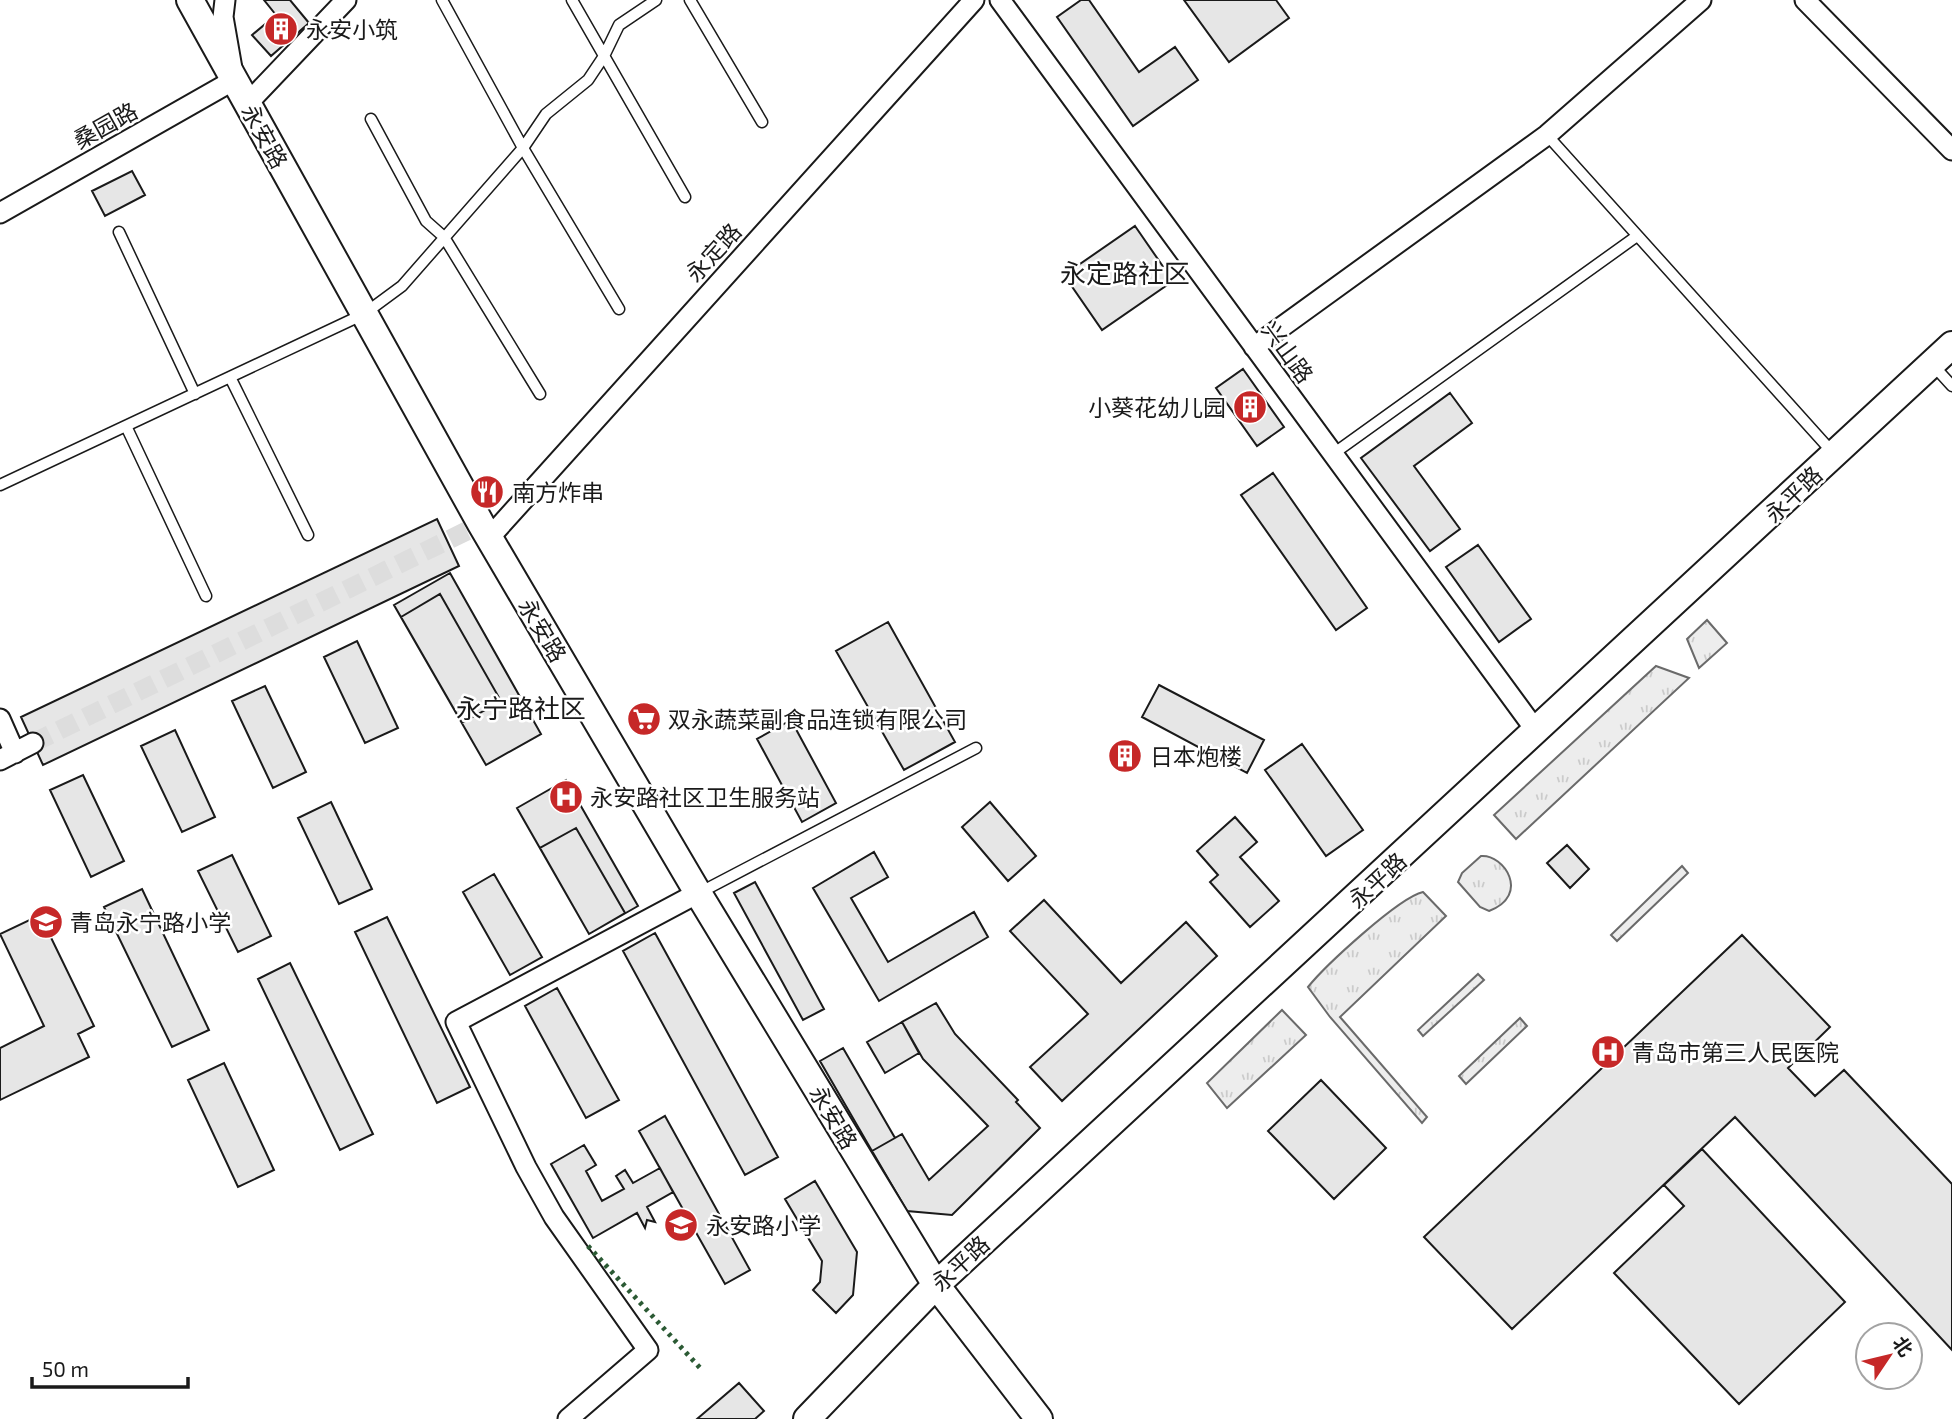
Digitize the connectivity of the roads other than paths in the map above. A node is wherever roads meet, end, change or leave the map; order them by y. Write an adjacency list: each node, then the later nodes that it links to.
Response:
1 (190, 0): 13 (street, 永安路)
2 (225, 0): 13 (street)
3 (346, 0): 14 (street)
4 (442, 0): 18 (lane)
5 (572, 0): 12 (lane)
6 (656, 0): 12 (lane)
7 (690, 0): 16 (lane)
8 (974, 0): 39 (street, 永定路)
9 (1000, 0): 28 (street, 兴山路)
10 (1701, 0): 17 (street)
11 (1805, 0): 19 (street)
12 (604, 56): 18 (lane); 20 (lane)
13 (234, 80): 14 (street, 永安路); 21 (street, 桑园路)
14 (247, 104): 26 (street, 永安路)
15 (371, 119): 24 (lane)
16 (762, 122)
17 (1547, 135): 23 (lane); 28 (street)
18 (523, 148): 24 (lane); 25 (lane)
19 (1952, 150)
20 (685, 197)
21 (0, 212)
22 (119, 232): 32 (lane)
23 (1637, 236): 35 (lane); 36 (lane)
24 (444, 237): 26 (lane); 33 (lane)
25 (619, 309)
26 (364, 314): 30 (lane); 39 (street, 永安路)
27 (1952, 345): 29 (street, 永平路)
28 (1254, 347): 35 (street, 兴山路)
29 (1932, 364): 31 (lane); 36 (street, 永平路)
30 (230, 377): 32 (lane); 38 (lane)
31 (1952, 386)
32 (195, 394): 34 (lane)
33 (540, 394)
34 (126, 426): 37 (lane); 40 (lane)
35 (1333, 454): 42 (street, 兴山路)
36 (1834, 454): 42 (street, 永平路)
37 (0, 485)
38 (309, 535)
39 (489, 538): 46 (street, 永安路)
40 (206, 596)
41 (0, 719): 45 (street)
42 (1537, 732): 47 (street, 永平路)
43 (33, 743): 45 (street)
44 (976, 748): 46 (lane)
45 (7, 756)
46 (698, 893): 47 (street, 永安路); 48 (street)
47 (936, 1285): 49 (street, 永平路); 50 (street, 永安路)
48 (568, 1419)
49 (807, 1419)
50 (1039, 1419)

